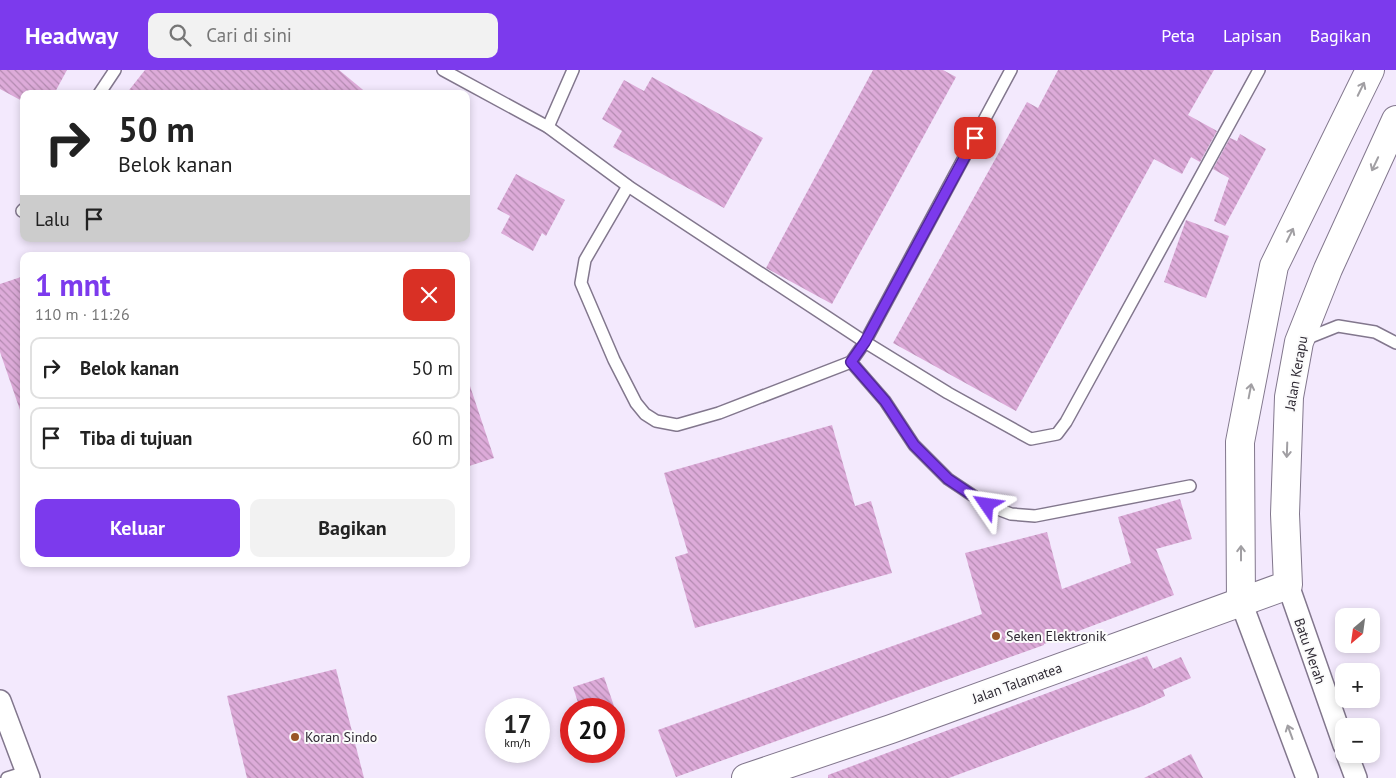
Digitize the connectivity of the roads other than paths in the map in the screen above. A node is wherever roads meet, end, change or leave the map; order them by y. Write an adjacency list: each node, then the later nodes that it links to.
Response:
1 (115, 70): 7 (lane)
2 (444, 70): 9 (lane)
3 (573, 70): 9 (lane)
4 (1011, 70): 11 (lane)
5 (1259, 70): 11 (lane)
6 (1370, 70): 17 (street, one-way to 6)
7 (102, 90)
8 (1396, 120): 12 (street, Jalan Kerapu, one-way to 12)
9 (548, 127): 10 (lane)
10 (628, 186): 11 (lane); 14 (lane)
11 (865, 342): 14 (lane)
12 (1299, 342): 13 (lane); 16 (street, Jalan Kerapu, one-way to 16)
13 (1396, 343)
14 (851, 362): 15 (lane)
15 (1190, 486)
16 (1288, 585): 17 (street, Jalan Talamatea); 19 (street, Batu Merah)
17 (1241, 602): 22 (street, Jalan Talamatea); 23 (street, one-way to 17)
18 (0, 701): 21 (street)
19 (1335, 719)
20 (1350, 763): 24 (street)
21 (21, 776)
22 (746, 778)
23 (1307, 778)
24 (1356, 778)

